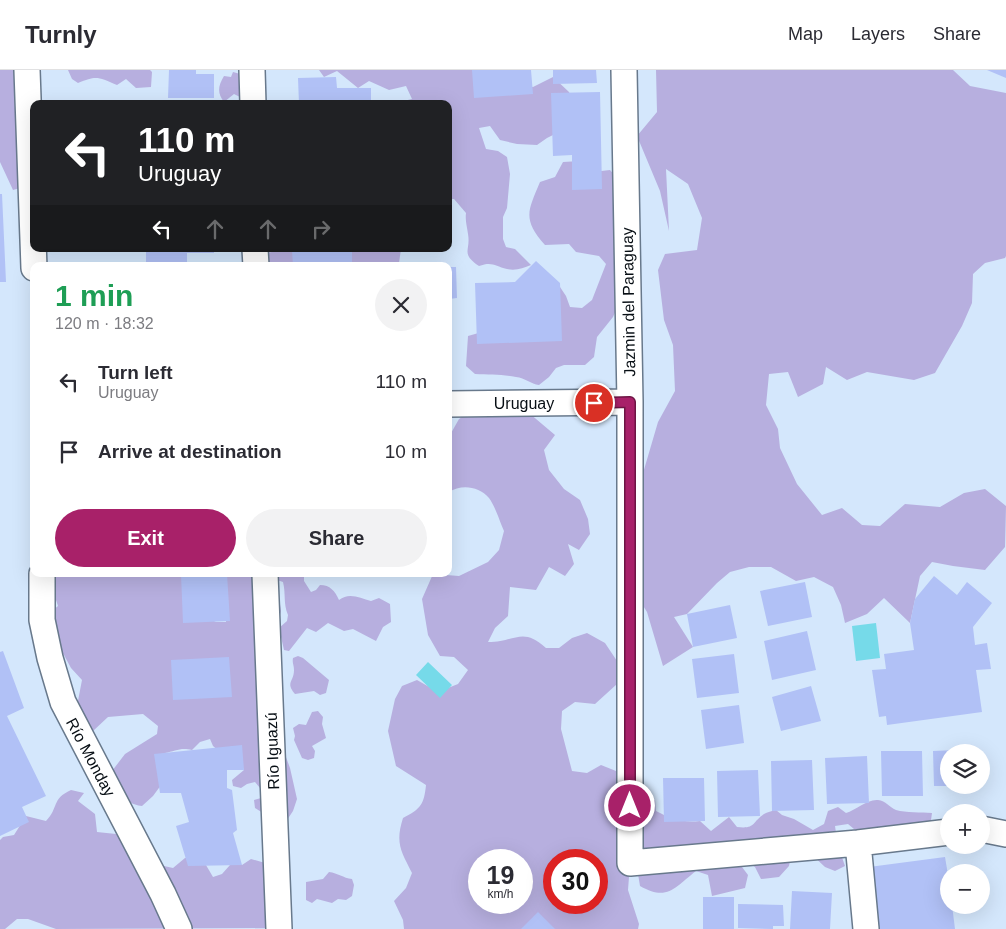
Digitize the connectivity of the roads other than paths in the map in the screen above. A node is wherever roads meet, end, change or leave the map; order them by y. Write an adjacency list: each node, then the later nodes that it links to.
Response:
1 (27, 70): 5 (street)
2 (252, 70): 4 (street)
3 (624, 70): 6 (street, Jazmin del Paraguay)
4 (253, 100)
5 (30, 155)
6 (630, 402): 7 (street, Uruguay); 13 (street, Jazmin del Paraguay)
7 (452, 404)
8 (42, 577): 14 (street, Río Monday)
9 (265, 577): 15 (street, Río Iguazú)
10 (990, 831): 12 (street)
11 (940, 833): 13 (street)
12 (1006, 834)
13 (858, 843): 16 (street)
14 (178, 929)
15 (279, 929)
16 (866, 929)

